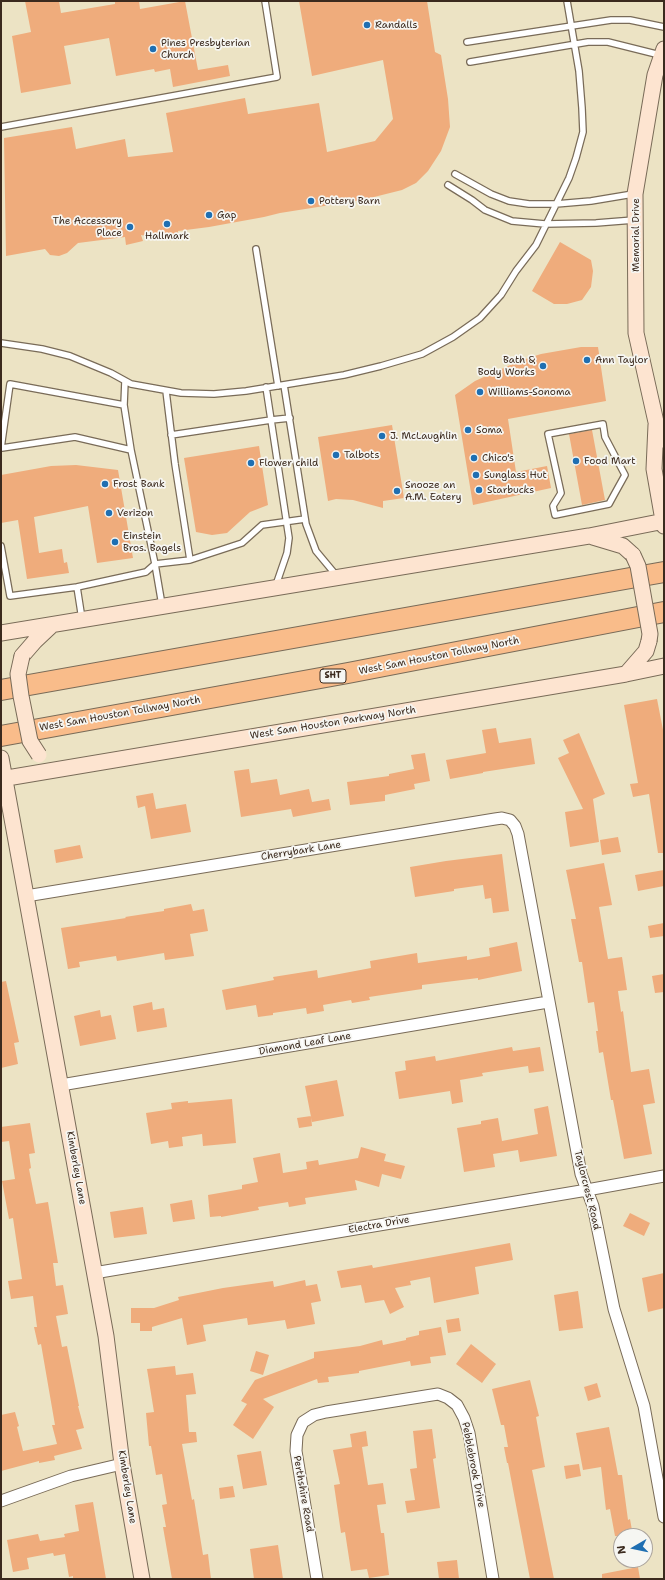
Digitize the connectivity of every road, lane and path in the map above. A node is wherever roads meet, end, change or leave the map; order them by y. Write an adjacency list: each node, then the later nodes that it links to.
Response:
1 (265, 1): 9 (lane)
2 (567, 1): 3 (lane)
3 (571, 26): 4 (lane); 5 (lane); 6 (lane)
4 (664, 27)
5 (468, 42)
6 (575, 44): 7 (lane); 8 (lane); 13 (lane)
7 (663, 52): 12 (main road, Memorial Drive)
8 (470, 62)
9 (1, 126)
10 (455, 174): 13 (lane)
11 (448, 185): 15 (lane)
12 (635, 194): 13 (lane); 14 (main road, Memorial Drive)
13 (556, 204): 15 (lane)
14 (636, 220): 15 (lane); 26 (main road, Memorial Drive)
15 (545, 224): 19 (lane)
16 (256, 249): 20 (lane)
17 (1, 343): 18 (lane)
18 (125, 381): 22 (lane); 23 (lane)
19 (284, 385): 20 (lane); 24 (lane)
20 (278, 386): 21 (lane)
21 (266, 388): 22 (lane); 25 (lane)
22 (166, 391): 27 (lane)
23 (124, 405): 29 (lane); 30 (lane)
24 (290, 418): 25 (lane); 32 (lane)
25 (271, 420): 27 (lane); 33 (lane)
26 (656, 422): 28 (main road, Memorial Drive); 34 (main road, Memorial Drive)
27 (172, 434): 37 (lane)
28 (664, 440)
29 (1, 448): 30 (lane)
30 (132, 450): 38 (lane)
31 (555, 515): 31 (lane)
32 (306, 519): 33 (lane); 40 (lane)
33 (287, 522): 37 (lane); 42 (lane)
34 (664, 523): 35 (main road)
35 (589, 536): 40 (main road); 49 (main road, bridge)
36 (1, 546): 41 (lane)
37 (190, 560): 38 (lane)
38 (155, 564): 41 (lane); 43 (lane)
39 (664, 572): 50 (highway)
40 (338, 577): 42 (main road)
41 (77, 587): 45 (lane)
42 (275, 587): 43 (main road)
43 (162, 606): 45 (main road)
44 (664, 612): 51 (highway, West Sam Houston Tollway North / SHT)
45 (82, 620): 46 (main road)
46 (52, 625): 47 (main road); 53 (main road, bridge)
47 (1, 633)
48 (664, 666): 49 (main road, West Sam Houston Parkway North)
49 (626, 674): 53 (main road, West Sam Houston Parkway North)
50 (1, 690)
51 (1, 736)
52 (1, 759): 54 (main road, Kimberley Lane)
53 (64, 768): 54 (main road, West Sam Houston Parkway North)
54 (3, 778): 56 (main road, Kimberley Lane)
55 (527, 884): 56 (street, Cherrybark Lane); 57 (street, Taylorcrest Road)
56 (26, 896): 58 (main road, Kimberley Lane)
57 (548, 1002): 58 (street, Diamond Leaf Lane); 60 (street, Taylorcrest Road)
58 (61, 1085): 61 (main road, Kimberley Lane)
59 (664, 1176): 60 (street, Electra Drive)
60 (587, 1190): 61 (street, Electra Drive); 65 (street, Taylorcrest Road)
61 (94, 1274): 63 (main road, Kimberley Lane)
62 (384, 1403): 67 (street, Perthshire Road); 68 (street, Pebblebrook Drive)
63 (122, 1464): 64 (street); 66 (main road, Kimberley Lane)
64 (1, 1501)
65 (664, 1517)
66 (142, 1579)
67 (317, 1579)
68 (493, 1579)

